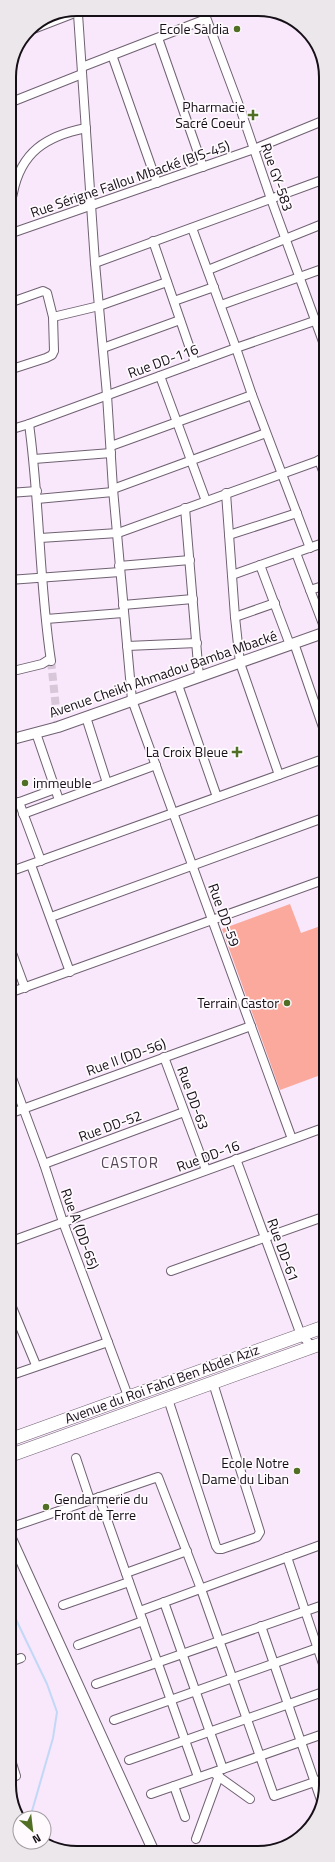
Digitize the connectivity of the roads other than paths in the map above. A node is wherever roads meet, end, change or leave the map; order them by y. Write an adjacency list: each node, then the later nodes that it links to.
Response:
1 (78, 16): 8 (street, Rue DD-59)
2 (203, 16): 6 (street)
3 (205, 16): 12 (street, Rue GY-583)
4 (63, 18): 5 (street)
5 (46, 24)
6 (158, 38): 7 (street); 13 (street)
7 (112, 55): 8 (street); 16 (street)
8 (82, 71): 9 (street); 11 (street, Rue DD-59)
9 (16, 100)
10 (319, 123): 12 (street, Rue Sérigne Fallou Mbacké (BIS-45))
11 (86, 128): 14 (street); 18 (street, Rue DD-59)
12 (254, 149): 13 (street, Rue Sérigne Fallou Mbacké (BIS-45)); 17 (street, Rue GY-583)
13 (203, 167): 16 (street, Rue Sérigne Fallou Mbacké (BIS-45))
14 (16, 181)
15 (319, 182): 17 (street)
16 (157, 183): 18 (street, Rue Sérigne Fallou Mbacké (BIS-45))
17 (271, 199): 20 (street); 22 (street, Rue GY-583)
18 (91, 206): 21 (street, Rue Sérigne Fallou Mbacké (BIS-45)); 24 (street, Rue DD-59)
19 (319, 226): 22 (street)
20 (192, 228): 23 (street); 25 (street)
21 (16, 232)
22 (286, 238): 25 (street); 27 (street, Rue GY-583)
23 (153, 241): 24 (street); 28 (street)
24 (95, 263): 33 (street, Rue DD-59)
25 (208, 270): 29 (street)
26 (319, 270): 27 (street)
27 (299, 277): 32 (street); 37 (street, Rue GY-583)
28 (167, 282): 31 (street); 33 (street)
29 (214, 287): 31 (street); 32 (street)
30 (16, 301): 34 (street)
31 (174, 301): 35 (street)
32 (221, 305): 40 (street)
33 (99, 306): 34 (street); 39 (street, Rue DD-59)
34 (53, 318): 42 (street)
35 (180, 320): 39 (street); 41 (street)
36 (319, 320): 37 (street, Rue DD-116)
37 (315, 321): 38 (street, Rue GY-583); 40 (street, Rue DD-116)
38 (319, 332)
39 (103, 348): 44 (street, Rue DD-59)
40 (236, 348): 41 (street, Rue DD-116); 45 (street)
41 (194, 363): 43 (street, Rue DD-116)
42 (16, 368)
43 (160, 376): 44 (street, Rue DD-116); 46 (street)
44 (107, 395): 47 (street, Rue DD-116); 50 (street, Rue DD-59)
45 (252, 395): 46 (street); 49 (street)
46 (177, 422): 50 (street); 53 (street)
47 (29, 424): 48 (street, Rue DD-116); 51 (street)
48 (16, 428)
49 (266, 433): 53 (street); 54 (street)
50 (111, 449): 51 (street); 55 (street, Rue DD-59)
51 (34, 459): 58 (street)
52 (319, 460): 54 (street)
53 (191, 461): 55 (street); 59 (street)
54 (283, 473): 56 (street); 61 (street)
55 (113, 490): 58 (street); 62 (street, Rue DD-59)
56 (226, 493): 59 (street); 63 (street)
57 (16, 494): 58 (street)
58 (37, 495): 64 (street)
59 (206, 501): 60 (street)
60 (185, 508): 62 (street); 68 (street)
61 (297, 513): 63 (street); 66 (street)
62 (118, 533): 64 (street); 70 (street, Rue DD-59)
63 (229, 536): 71 (street)
64 (40, 538): 72 (street)
65 (319, 545): 66 (street)
66 (310, 548): 67 (street)
67 (296, 553): 69 (street); 75 (street)
68 (190, 560): 70 (street); 76 (street)
69 (260, 565): 71 (street); 77 (street)
70 (120, 569): 72 (street); 78 (street, Rue DD-59)
71 (232, 575): 80 (street)
72 (42, 578): 73 (street); 81 (street)
73 (16, 580)
74 (319, 587): 75 (street)
75 (310, 590): 79 (street)
76 (193, 599): 78 (street); 83 (street)
77 (275, 603): 80 (street); 84 (street)
78 (123, 609): 81 (street); 85 (street, Rue DD-59)
79 (319, 614)
80 (235, 617): 86 (street)
81 (46, 619): 87 (street)
82 (319, 634): 84 (street, Avenue Cheikh Ahmadou Bamba Mbacké)
83 (197, 643): 85 (street); 88 (street)
84 (292, 644): 86 (street, Avenue Cheikh Ahmadou Bamba Mbacké); 92 (street)
85 (127, 646): 90 (street, Rue DD-59)
86 (240, 662): 88 (street, Avenue Cheikh Ahmadou Bamba Mbacké); 97 (street)
87 (16, 670)
88 (200, 677): 89 (street, Avenue Cheikh Ahmadou Bamba Mbacké)
89 (178, 685): 90 (street, Avenue Cheikh Ahmadou Bamba Mbacké); 100 (street)
90 (132, 700): 91 (street, Avenue Cheikh Ahmadou Bamba Mbacké); 96 (street, Rue DD-59)
91 (86, 717): 93 (street, Avenue Cheikh Ahmadou Bamba Mbacké); 98 (street)
92 (319, 717)
93 (36, 733): 94 (street, Avenue Cheikh Ahmadou Bamba Mbacké); 99 (street)
94 (16, 738)
95 (319, 761): 97 (street)
96 (156, 765): 98 (street); 104 (street, Rue DD-59)
97 (279, 775): 100 (street)
98 (107, 783): 101 (street)
99 (55, 789): 101 (street); 102 (street)
100 (217, 797): 104 (street)
101 (59, 800): 105 (street)
102 (19, 802): 103 (street); 105 (street)
103 (16, 803)
104 (173, 813): 107 (street); 109 (street, Rue DD-59)
105 (23, 814): 107 (street)
106 (319, 820): 109 (street)
107 (41, 861): 108 (street)
108 (31, 864): 110 (street); 112 (street)
109 (192, 866): 112 (street); 113 (street, Rue DD-59)
110 (16, 869)
111 (319, 882): 113 (street)
112 (51, 917): 115 (street)
113 (212, 920): 115 (street); 118 (street, Rue DD-59)
114 (16, 964): 116 (street)
115 (70, 972): 116 (street)
116 (25, 988): 117 (street)
117 (16, 991)
118 (251, 1026): 119 (street, Rue II (DD-56)); 125 (street, Rue DD-59)
119 (164, 1057): 121 (street, Rue II (DD-56)); 123 (street, Rue DD-63)
120 (16, 1088): 121 (street, Rue A (DD-65))
121 (24, 1108): 122 (street, Rue II (DD-56)); 127 (street, Rue A (DD-65))
122 (16, 1111)
123 (184, 1112): 127 (street, Rue DD-52); 128 (street, Rue DD-63)
124 (319, 1129): 125 (street, Rue DD-16)
125 (292, 1139): 126 (street, Rue DD-16)
126 (236, 1159): 128 (street, Rue DD-16); 132 (street, Rue DD-61)
127 (44, 1164): 130 (street, Rue A (DD-65))
128 (206, 1170): 130 (street, Rue DD-16)
129 (319, 1219): 132 (street)
130 (63, 1222): 131 (street, Rue DD-16); 137 (street, Rue A (DD-65))
131 (16, 1238)
132 (265, 1238): 133 (street); 136 (street, Rue DD-61)
133 (170, 1271)
134 (16, 1317): 140 (street)
135 (319, 1329): 136 (main road, Avenue du Roi Fahd Ben Abdel Aziz)
136 (301, 1335): 139 (street, Rue DD-61); 143 (main road, Avenue du Roi Fahd Ben Abdel Aziz)
137 (108, 1342): 140 (street); 143 (street, Rue A (DD-65))
138 (319, 1344): 139 (main road, Avenue du Roi Fahd Ben Abdel Aziz)
139 (312, 1346): 142 (main road, Avenue du Roi Fahd Ben Abdel Aziz)
140 (36, 1365): 141 (street)
141 (16, 1373)
142 (213, 1383): 144 (main road, Avenue du Roi Fahd Ben Abdel Aziz); 144 (street)
143 (128, 1396): 145 (main road, Avenue du Roi Fahd Ben Abdel Aziz)
144 (168, 1399): 146 (main road, Avenue du Roi Fahd Ben Abdel Aziz)
145 (16, 1438)
146 (16, 1454)
147 (76, 1458): 149 (street)
148 (99, 1497): 149 (street); 153 (street); 155 (street)
149 (90, 1500): 150 (street)
150 (16, 1526)
151 (319, 1546): 154 (street)
152 (16, 1547): 198 (street)
153 (187, 1551): 155 (street); 157 (street)
154 (287, 1557): 157 (street); 162 (street)
155 (126, 1573): 156 (street)
156 (129, 1582): 159 (street); 161 (street)
157 (201, 1589): 158 (street); 165 (street)
158 (164, 1602): 161 (street); 169 (street)
159 (63, 1605)
160 (319, 1606): 162 (street)
161 (140, 1611): 163 (street)
162 (305, 1611): 164 (street); 166 (street)
163 (143, 1621): 167 (street); 172 (street)
164 (262, 1626): 165 (street); 173 (street)
165 (220, 1641): 169 (street); 174 (street)
166 (319, 1641)
167 (78, 1645)
168 (319, 1648): 173 (street)
169 (182, 1654): 172 (street); 176 (street)
170 (21, 1658): 171 (street)
171 (16, 1660)
172 (158, 1663): 175 (street); 178 (street)
173 (274, 1664): 174 (street); 179 (street)
174 (233, 1678): 176 (street); 180 (street)
175 (96, 1684)
176 (195, 1691): 178 (street); 182 (street)
177 (319, 1693): 179 (street)
178 (171, 1700): 181 (street); 184 (street)
179 (288, 1704): 180 (street); 185 (street)
180 (247, 1718): 182 (street); 186 (street)
181 (114, 1720)
182 (210, 1732): 184 (street); 188 (street)
183 (319, 1736): 185 (street)
184 (185, 1740): 187 (street); 189 (street)
185 (301, 1742): 186 (street); 191 (street)
186 (260, 1756): 188 (street); 191 (street)
187 (129, 1760)
188 (218, 1772): 189 (street); 195 (street); 197 (street)
189 (198, 1777): 192 (street)
190 (319, 1781): 191 (street)
191 (315, 1782): 193 (street)
192 (174, 1786): 194 (street); 196 (street)
193 (318, 1792)
194 (151, 1794)
195 (250, 1799)
196 (185, 1817)
197 (196, 1839)
198 (151, 1846)

